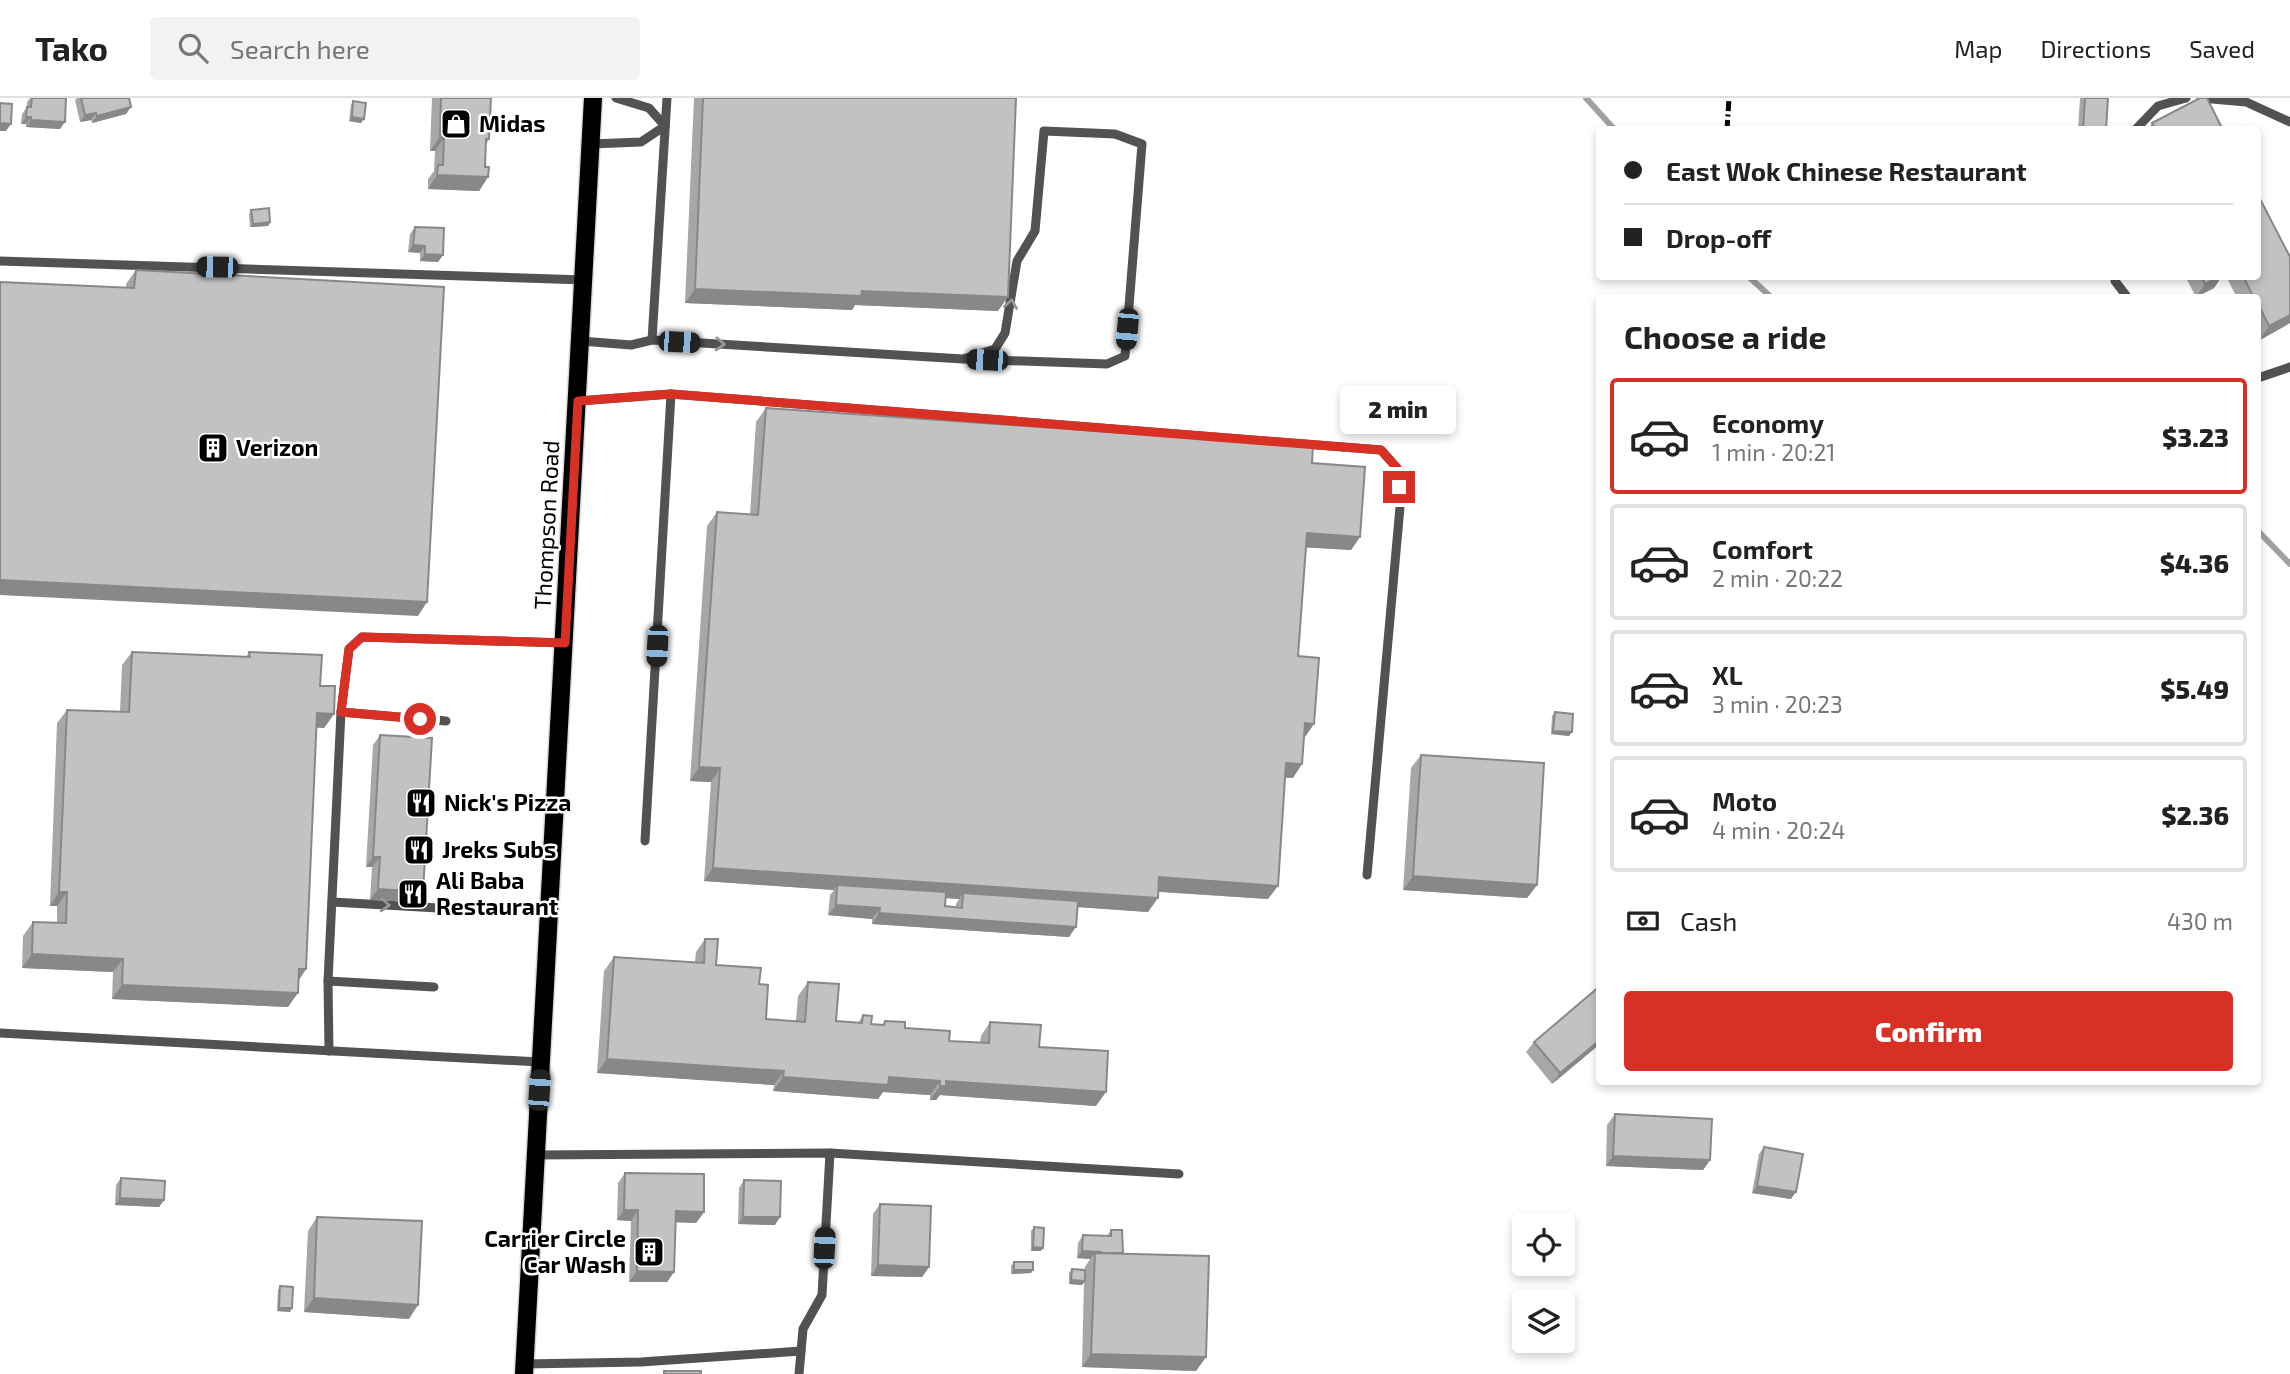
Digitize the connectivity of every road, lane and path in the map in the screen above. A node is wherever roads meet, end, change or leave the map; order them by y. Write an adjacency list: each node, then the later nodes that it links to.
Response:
1 (593, 98): 9 (main road, Thompson Road)
2 (616, 98): 7 (lane)
3 (667, 98): 7 (lane)
4 (2186, 98): 8 (lane)
5 (2201, 98): 6 (lane)
6 (2290, 122)
7 (665, 126): 9 (lane); 12 (lane)
8 (2139, 126)
9 (591, 145): 11 (main road, Thompson Road)
10 (0, 261): 11 (lane)
11 (585, 280): 13 (main road, Thompson Road)
12 (652, 340): 13 (lane); 14 (lane, one-way to 14)
13 (581, 341): 18 (main road, Thompson Road)
14 (963, 359): 14 (lane, one-way to 14)
15 (2290, 367): 16 (lane)
16 (2261, 377)
17 (671, 394): 18 (lane); 22 (lane); 23 (lane)
18 (578, 401): 19 (main road, Thompson Road)
19 (565, 643): 20 (lane); 30 (main road, Thompson Road)
20 (341, 712): 21 (lane); 24 (lane)
21 (446, 721)
22 (645, 841)
23 (1367, 875)
24 (332, 902): 25 (lane, one-way to 25); 26 (lane)
25 (438, 908)
26 (328, 981): 27 (lane); 29 (lane)
27 (434, 988)
28 (0, 1033): 29 (lane)
29 (329, 1051): 30 (lane)
30 (540, 1062): 32 (main road, Thompson Road)
31 (830, 1153): 32 (lane); 33 (lane); 34 (lane)
32 (534, 1155): 35 (main road, Thompson Road)
33 (1179, 1174)
34 (802, 1351): 35 (lane); 36 (lane)
35 (524, 1369)
36 (799, 1374)

